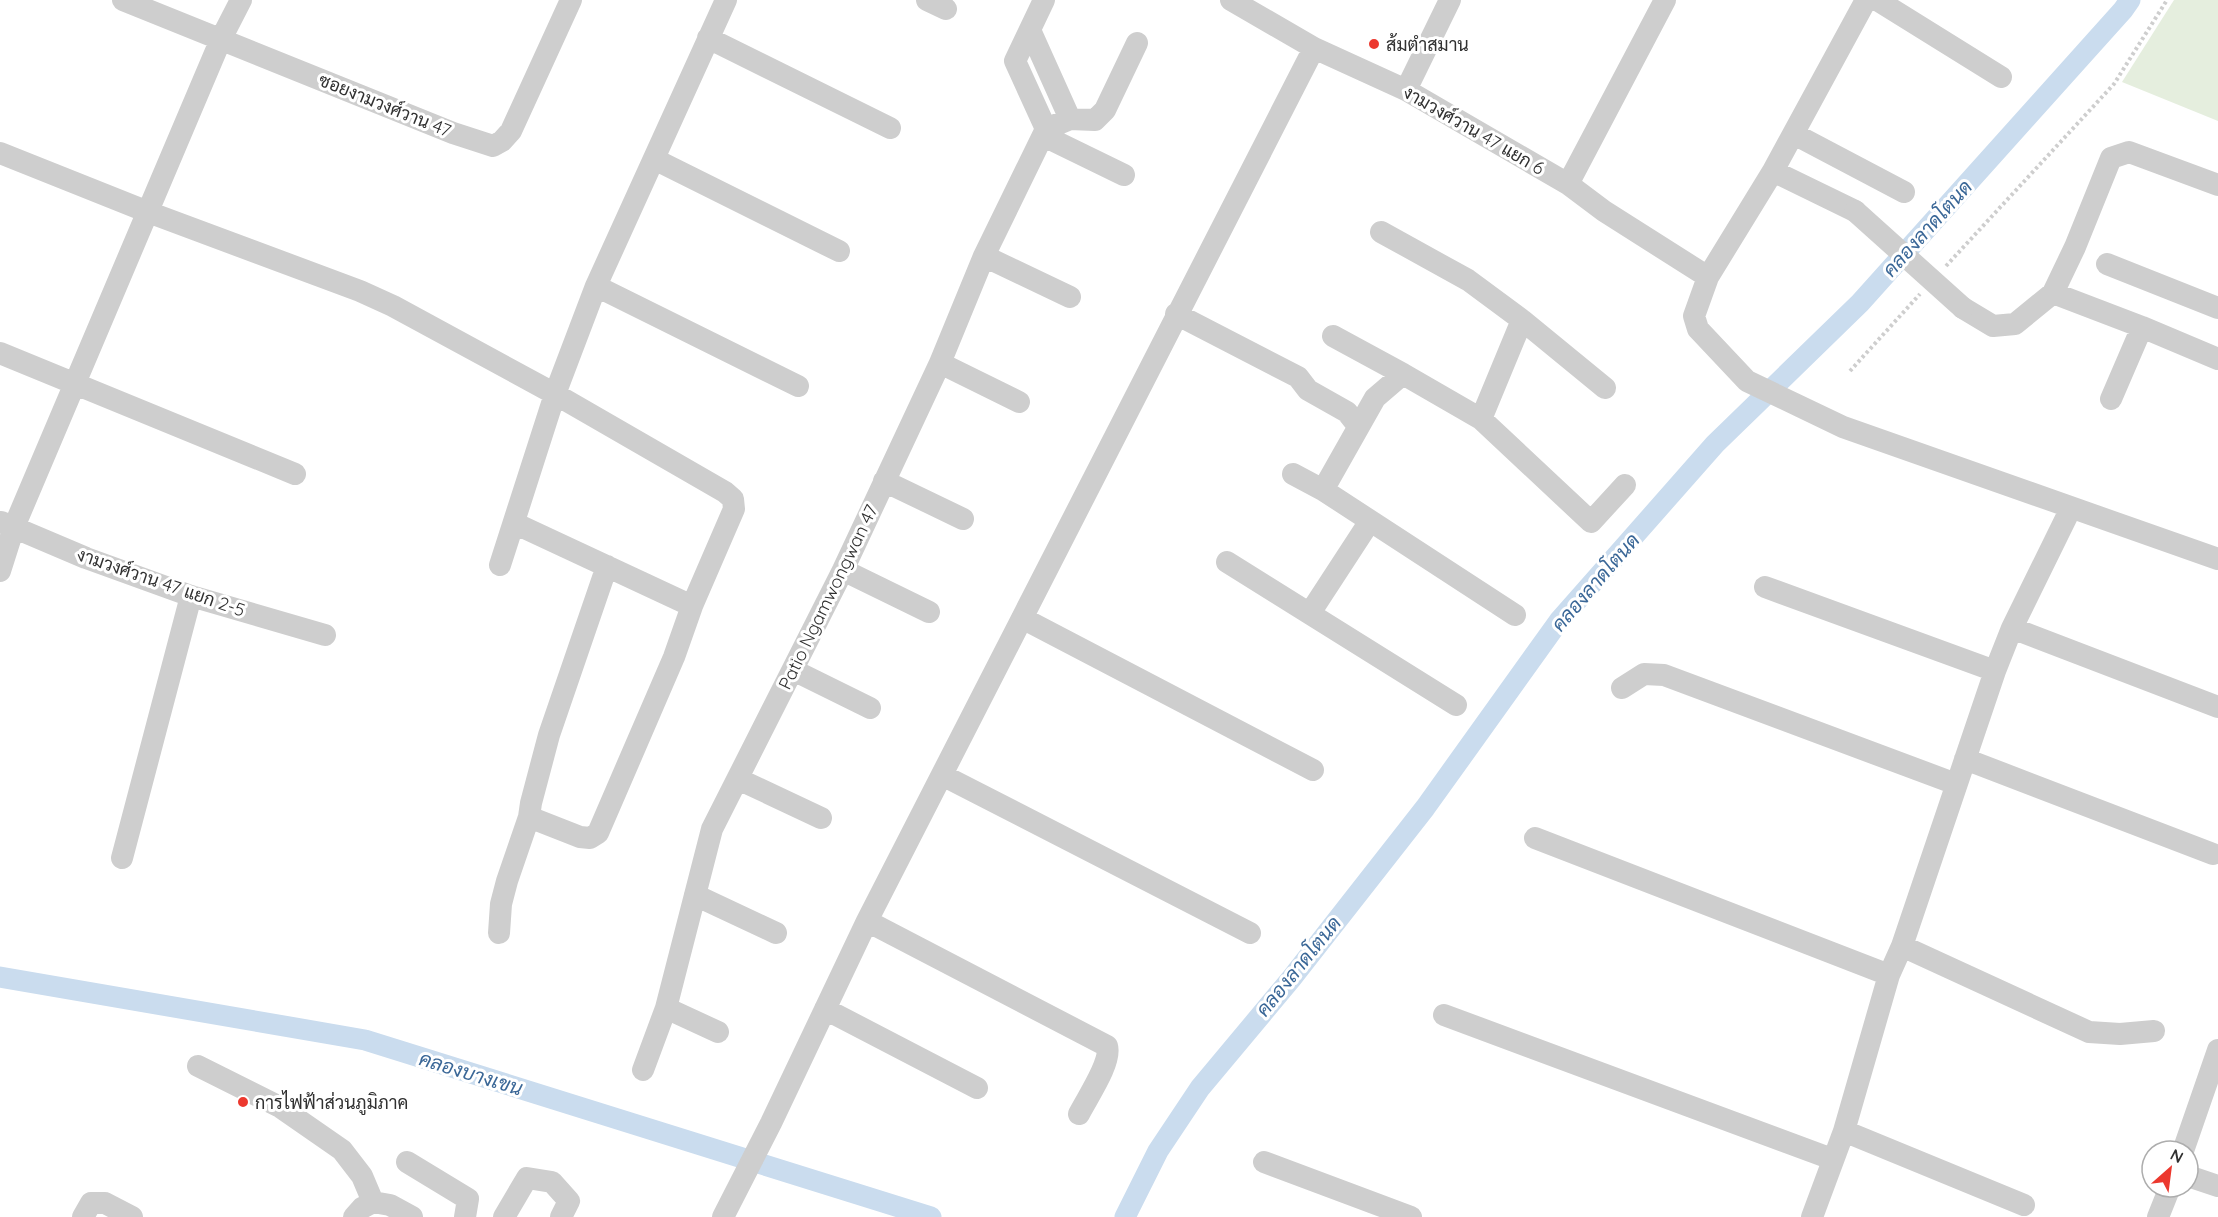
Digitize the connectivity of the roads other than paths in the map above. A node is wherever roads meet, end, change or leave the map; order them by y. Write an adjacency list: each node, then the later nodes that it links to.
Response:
1 (123, 0): 13 (street, ซอยงามวงศ์วาน 47)
2 (241, 0): 13 (street)
3 (571, 0): 13 (street, ซอยงามวงศ์วาน 47)
4 (726, 0): 12 (street)
5 (1044, 0): 11 (street)
6 (1450, 0): 17 (street)
7 (1665, 0): 26 (street)
8 (1866, 0): 21 (street)
9 (1877, 0): 16 (street)
10 (1239, 2): 15 (street, งามวงศ์วาน 47 แยก 6)
11 (1030, 30): 18 (street); 20 (street)
12 (708, 38): 19 (street); 23 (street)
13 (221, 39): 29 (street)
14 (1137, 43): 18 (street)
15 (1314, 48): 17 (street, งามวงศ์วาน 47 แยก 6); 39 (street)
16 (2001, 77)
17 (1406, 90): 26 (street, งามวงศ์วาน 47 แยก 6)
18 (1070, 118): 20 (street)
19 (890, 128)
20 (1045, 133): 25 (street); 32 (street, Patio Ngamwongwan 47)
21 (1794, 134): 24 (street); 28 (street)
22 (0, 153): 29 (street)
23 (654, 159): 31 (street); 35 (street)
24 (1773, 171): 34 (street); 36 (street, bridge)
25 (1124, 175)
26 (1568, 184): 34 (street, งามวงศ์วาน 47 แยก 6)
27 (2218, 185): 36 (street)
28 (1904, 192)
29 (148, 212): 48 (street); 51 (street)
30 (1381, 232): 40 (street)
31 (839, 251)
32 (984, 256): 37 (street); 45 (street, Patio Ngamwongwan 47)
33 (2107, 264): 38 (street)
34 (1708, 277): 62 (street)
35 (596, 286): 49 (street); 51 (street)
36 (2053, 294): 41 (street)
37 (1070, 297)
38 (2218, 308)
39 (1176, 314): 47 (street); 79 (street)
40 (1522, 320): 50 (street); 55 (street)
41 (2142, 327): 44 (street); 53 (street)
42 (1333, 336): 46 (street)
43 (0, 353): 48 (street)
44 (2218, 359)
45 (940, 363): 54 (street); 59 (street, Patio Ngamwongwan 47)
46 (1404, 374): 52 (street); 55 (street)
47 (1298, 377): 52 (street); 56 (street)
48 (75, 385): 57 (street); 66 (street)
49 (798, 386)
50 (1605, 388)
51 (555, 394): 65 (street); 75 (street)
52 (1375, 398): 56 (street)
53 (2111, 399)
54 (1019, 402)
55 (1481, 419): 60 (street)
56 (1358, 426): 61 (street)
57 (295, 474)
58 (1293, 474): 61 (street)
59 (884, 481): 63 (street); 71 (street, Patio Ngamwongwan 47)
60 (1625, 485)
61 (1323, 489): 64 (street)
62 (2071, 508): 67 (street); 80 (street)
63 (963, 519)
64 (1370, 521): 77 (street); 78 (street)
65 (514, 523): 69 (street); 70 (street)
66 (7, 524): 72 (street); 74 (street, งามวงศ์วาน 47 แยก 2-5)
67 (2218, 559)
68 (1227, 562): 77 (street)
69 (500, 565)
70 (607, 566): 75 (street); 93 (street)
71 (843, 570): 76 (street); 82 (street, Patio Ngamwongwan 47)
72 (0, 571)
73 (1765, 586): 83 (street)
74 (191, 596): 81 (street, งามวงศ์วาน 47 แยก 2-5); 97 (street)
75 (693, 606): 93 (street)
76 (929, 612)
77 (1310, 613): 85 (street)
78 (1515, 615)
79 (1022, 618): 89 (street); 90 (street)
80 (2012, 628): 83 (street); 86 (street)
81 (325, 635)
82 (793, 670): 87 (street); 91 (street, Patio Ngamwongwan 47)
83 (1995, 671): 88 (street)
84 (1622, 688): 92 (street)
85 (1456, 705)
86 (2218, 707)
87 (870, 708)
88 (1965, 759): 92 (street); 96 (street)
89 (1313, 770)
90 (942, 775): 99 (street); 102 (street)
91 (738, 779): 94 (street); 98 (street, Patio Ngamwongwan 47)
92 (1956, 784): 103 (street)
93 (529, 817): 100 (street)
94 (821, 818)
95 (1535, 838): 104 (street)
96 (2213, 854)
97 (122, 858)
98 (695, 895): 101 (street); 105 (street, Patio Ngamwongwan 47)
99 (867, 921): 106 (street); 114 (street)
100 (500, 933)
101 (776, 933)
102 (1250, 933)
103 (1902, 946): 104 (street); 108 (street)
104 (1890, 975): 115 (street)
105 (666, 1008): 109 (street); 112 (street, Patio Ngamwongwan 47)
106 (825, 1009): 113 (street); 125 (street)
107 (1444, 1015): 117 (street)
108 (2154, 1031)
109 (718, 1032)
110 (2218, 1050): 116 (street)
111 (198, 1066): 123 (street)
112 (643, 1070)
113 (977, 1088)
114 (1079, 1114)
115 (1844, 1131): 117 (street); 124 (street)
116 (2187, 1139)
117 (1832, 1160): 134 (street)
118 (407, 1162): 130 (street)
119 (1264, 1162): 133 (street)
120 (2200, 1180): 121 (street)
121 (2218, 1186)
122 (2165, 1199): 135 (street)
123 (373, 1202): 128 (street); 129 (street)
124 (2024, 1205)
125 (726, 1210)
126 (83, 1217): 127 (street)
127 (132, 1217)
128 (354, 1217)
129 (412, 1217)
130 (465, 1217)
131 (504, 1217): 132 (street)
132 (561, 1217)
133 (1411, 1217)
134 (1812, 1217)
135 (2158, 1217)

